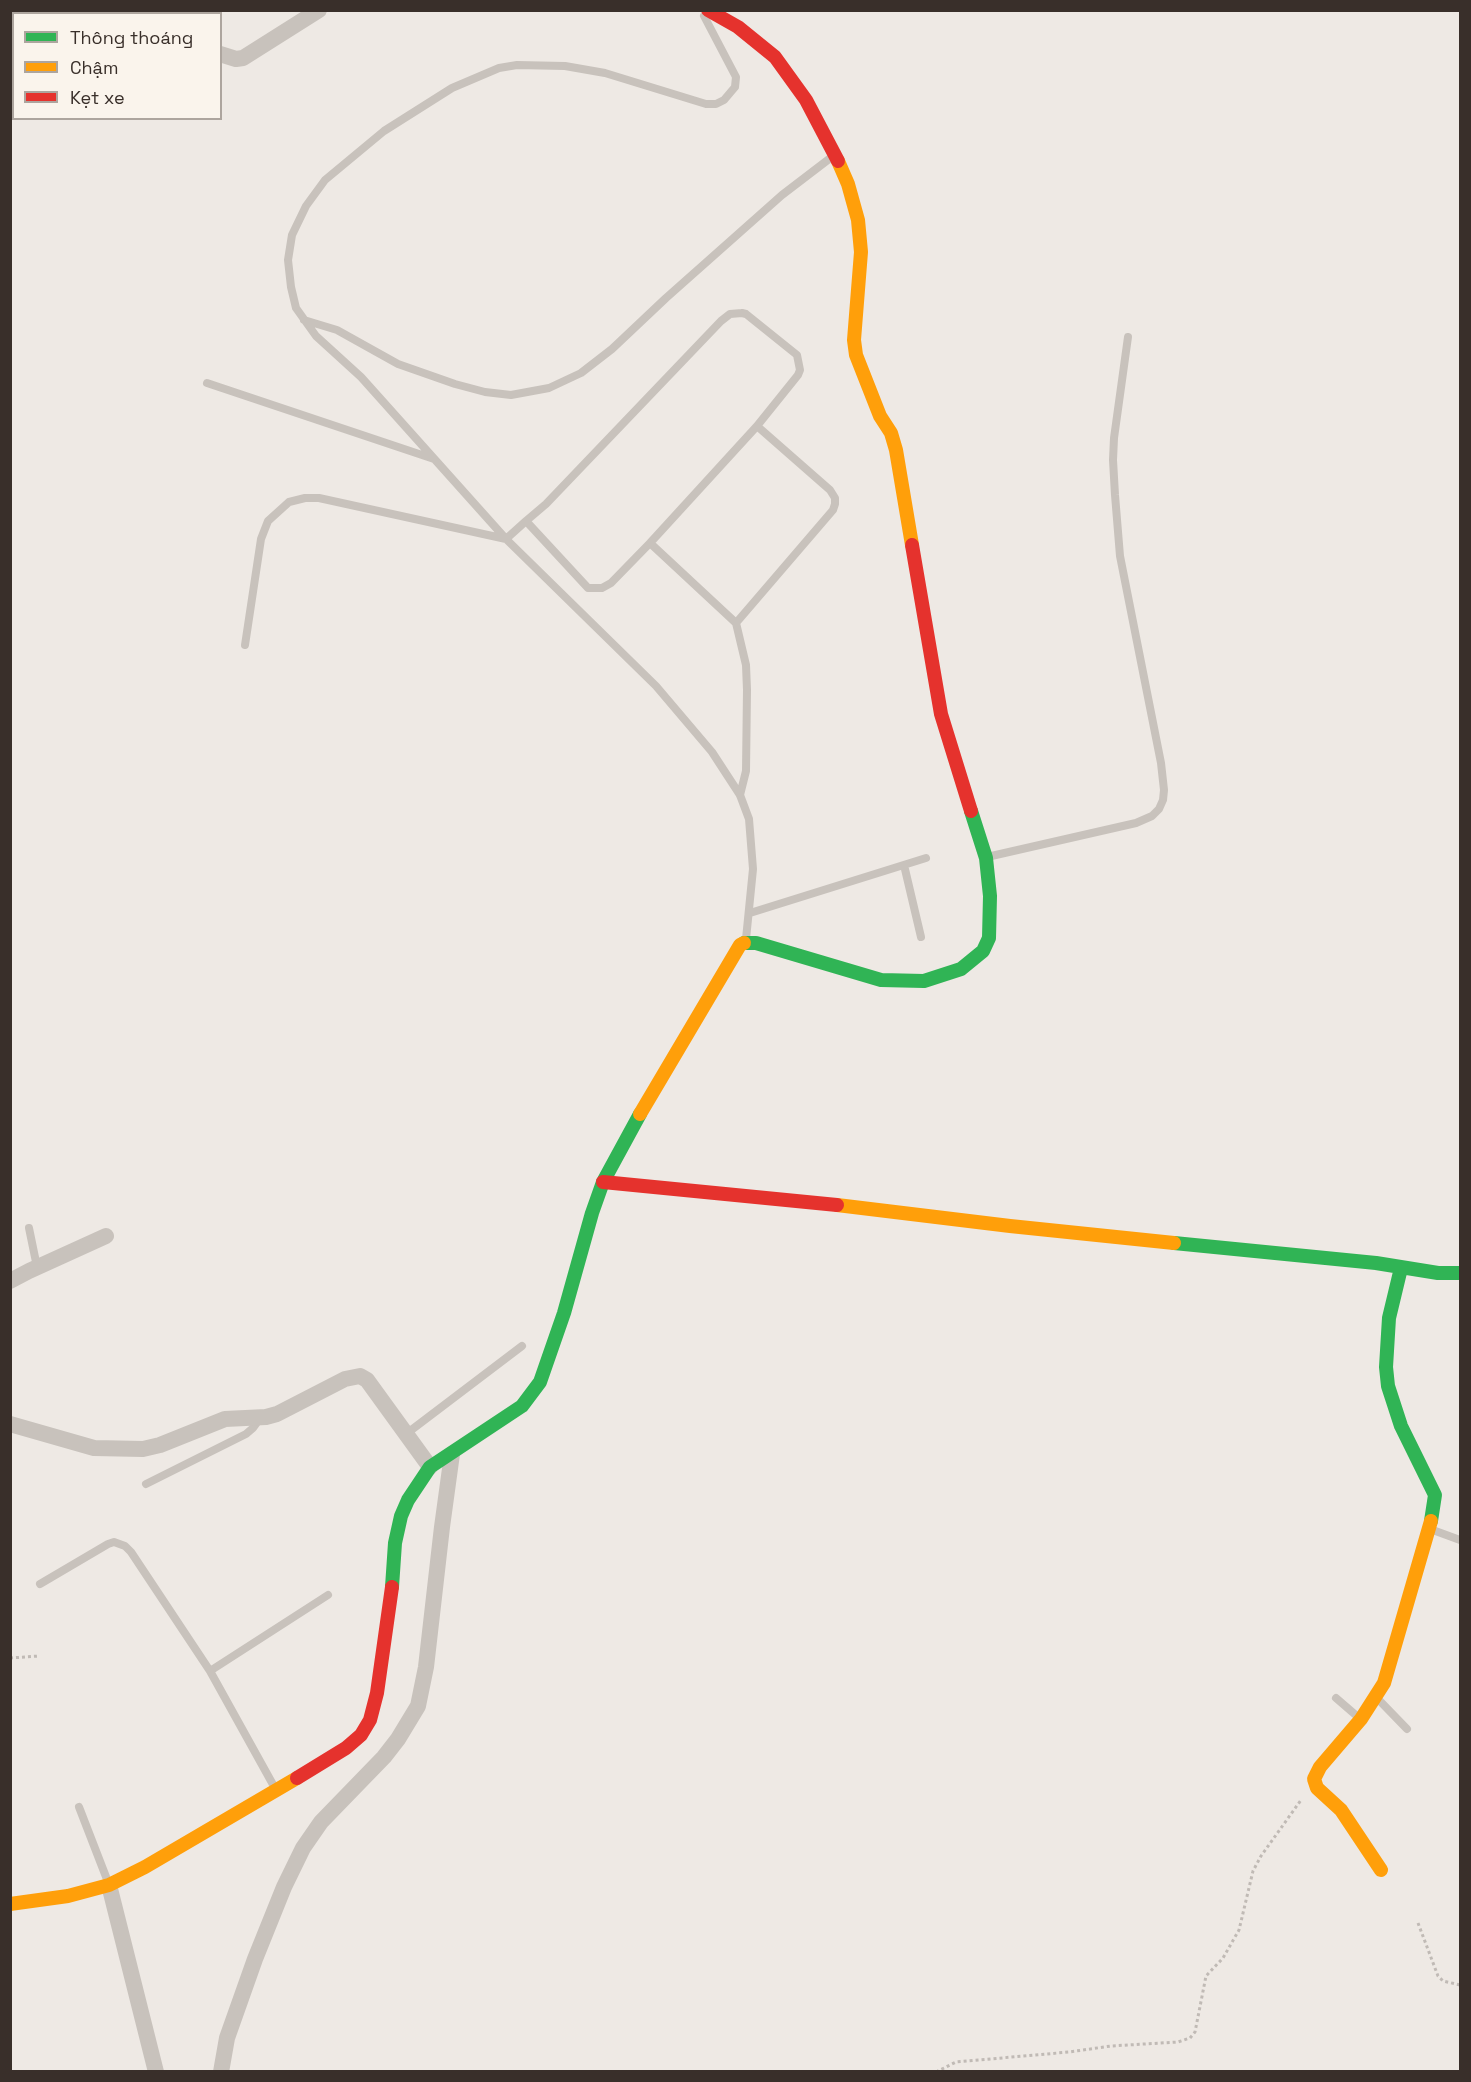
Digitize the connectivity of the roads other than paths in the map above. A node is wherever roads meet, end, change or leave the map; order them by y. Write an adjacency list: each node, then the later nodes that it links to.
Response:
1 (319, 10): 4 (street)
2 (701, 10): 6 (lane)
3 (708, 10): 5 (street)
4 (222, 55)
5 (835, 154): 6 (lane); 18 (street)
6 (303, 320): 10 (lane)
7 (1128, 336): 18 (lane)
8 (207, 383): 10 (lane)
9 (757, 426): 11 (lane); 13 (lane); 14 (lane)
10 (434, 459): 12 (lane)
11 (526, 521): 12 (lane); 13 (lane)
12 (506, 539): 15 (lane); 16 (lane)
13 (650, 543): 14 (lane)
14 (736, 623): 16 (lane)
15 (245, 645)
16 (740, 795): 20 (lane)
17 (926, 858): 19 (lane)
18 (986, 858): 22 (street)
19 (904, 865): 20 (lane); 21 (lane)
20 (750, 913): 22 (lane)
21 (921, 937)
22 (746, 942): 23 (street)
23 (603, 1182): 27 (street); 34 (street)
24 (29, 1228): 26 (lane)
25 (106, 1236): 26 (street)
26 (37, 1267): 29 (street)
27 (1401, 1268): 28 (street); 37 (street)
28 (1461, 1273)
29 (10, 1281)
30 (522, 1346): 33 (lane)
31 (261, 1417): 32 (street); 33 (street); 36 (lane)
32 (10, 1424)
33 (406, 1434): 35 (street)
34 (452, 1454): 35 (street); 52 (street)
35 (430, 1467): 46 (street)
36 (146, 1484)
37 (1429, 1529): 38 (lane); 42 (street)
38 (1461, 1540)
39 (40, 1584): 41 (lane)
40 (328, 1595): 41 (lane)
41 (210, 1671): 46 (lane)
42 (1376, 1697): 44 (street); 45 (lane)
43 (1336, 1698): 44 (lane)
44 (1361, 1719): 48 (street)
45 (1407, 1729)
46 (276, 1790): 49 (street)
47 (79, 1807): 49 (lane)
48 (1381, 1870)
49 (109, 1885): 50 (street); 51 (street)
50 (10, 1904)
51 (156, 2072)
52 (221, 2072)

